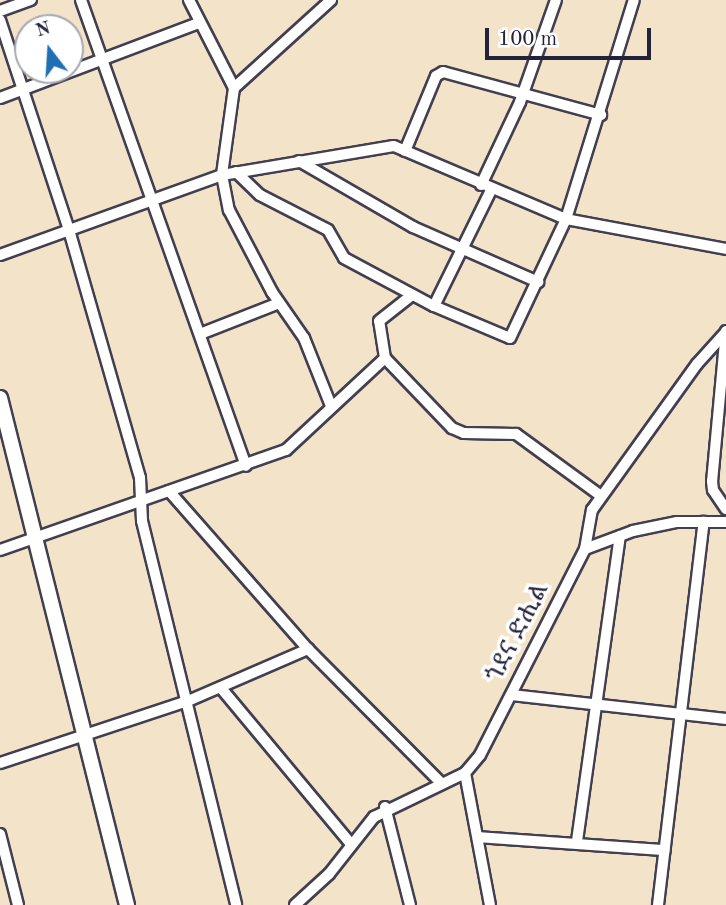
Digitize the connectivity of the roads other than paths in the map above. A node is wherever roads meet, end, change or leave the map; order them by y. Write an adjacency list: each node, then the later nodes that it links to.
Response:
1 (31, 0): 7 (street)
2 (81, 0): 10 (street)
3 (189, 0): 9 (street)
4 (331, 0): 11 (street)
5 (556, 0): 13 (street)
6 (634, 0): 15 (street)
7 (0, 11)
8 (0, 20): 12 (street)
9 (199, 23): 10 (street); 11 (street)
10 (102, 59): 12 (street); 21 (street)
11 (234, 88): 19 (street)
12 (24, 90): 14 (street); 23 (street)
13 (523, 93): 15 (street); 16 (street); 20 (street)
14 (0, 97)
15 (601, 115): 22 (street)
16 (405, 151): 17 (street); 20 (street)
17 (299, 161): 18 (street); 24 (street)
18 (236, 172): 19 (street); 28 (street)
19 (222, 175): 21 (street); 29 (street)
20 (486, 187): 22 (street); 24 (street)
21 (153, 199): 23 (street); 32 (street)
22 (566, 219): 25 (street); 27 (street)
23 (69, 230): 26 (street); 39 (street)
24 (462, 248): 27 (street); 30 (street)
25 (726, 249)
26 (0, 255)
27 (538, 282): 30 (street)
28 (412, 295): 30 (street); 33 (street)
29 (279, 303): 32 (street); 35 (street)
30 (434, 306)
31 (726, 331): 38 (street, ጎደና ድሒል); 40 (street)
32 (200, 334): 36 (street)
33 (385, 358): 35 (street); 38 (street)
34 (0, 398): 44 (street)
35 (331, 405): 36 (street)
36 (246, 466): 37 (street)
37 (169, 491): 39 (street); 47 (street)
38 (601, 496): 45 (street, ጎደና ድሒል)
39 (142, 500): 44 (street); 50 (street)
40 (726, 509)
41 (704, 522): 42 (street); 43 (street); 52 (street)
42 (726, 522)
43 (620, 536): 45 (street); 51 (street)
44 (36, 538): 46 (street); 54 (street)
45 (586, 549): 49 (street, ጎደና ድሒል)
46 (0, 550)
47 (308, 649): 48 (street); 57 (street)
48 (220, 688): 50 (street); 62 (street)
49 (512, 695): 51 (street); 56 (street, ጎደና ድሒል)
50 (188, 701): 54 (street); 66 (street)
51 (594, 702): 52 (street); 61 (street)
52 (684, 713): 53 (street); 63 (street)
53 (726, 719)
54 (84, 734): 55 (street); 65 (street)
55 (0, 764)
56 (465, 773): 57 (street, ጎደና ድሒል); 60 (street)
57 (442, 784): 58 (street, ጎደና ድሒል)
58 (385, 807): 62 (street, ጎደና ድሒል); 68 (street)
59 (0, 834): 64 (street)
60 (478, 837): 61 (street); 69 (street)
61 (577, 841): 63 (street)
62 (351, 844): 67 (street, ጎደና ድሒል)
63 (665, 850): 70 (street)
64 (18, 905)
65 (127, 905)
66 (236, 905)
67 (295, 905)
68 (410, 905)
69 (490, 905)
70 (658, 905)

